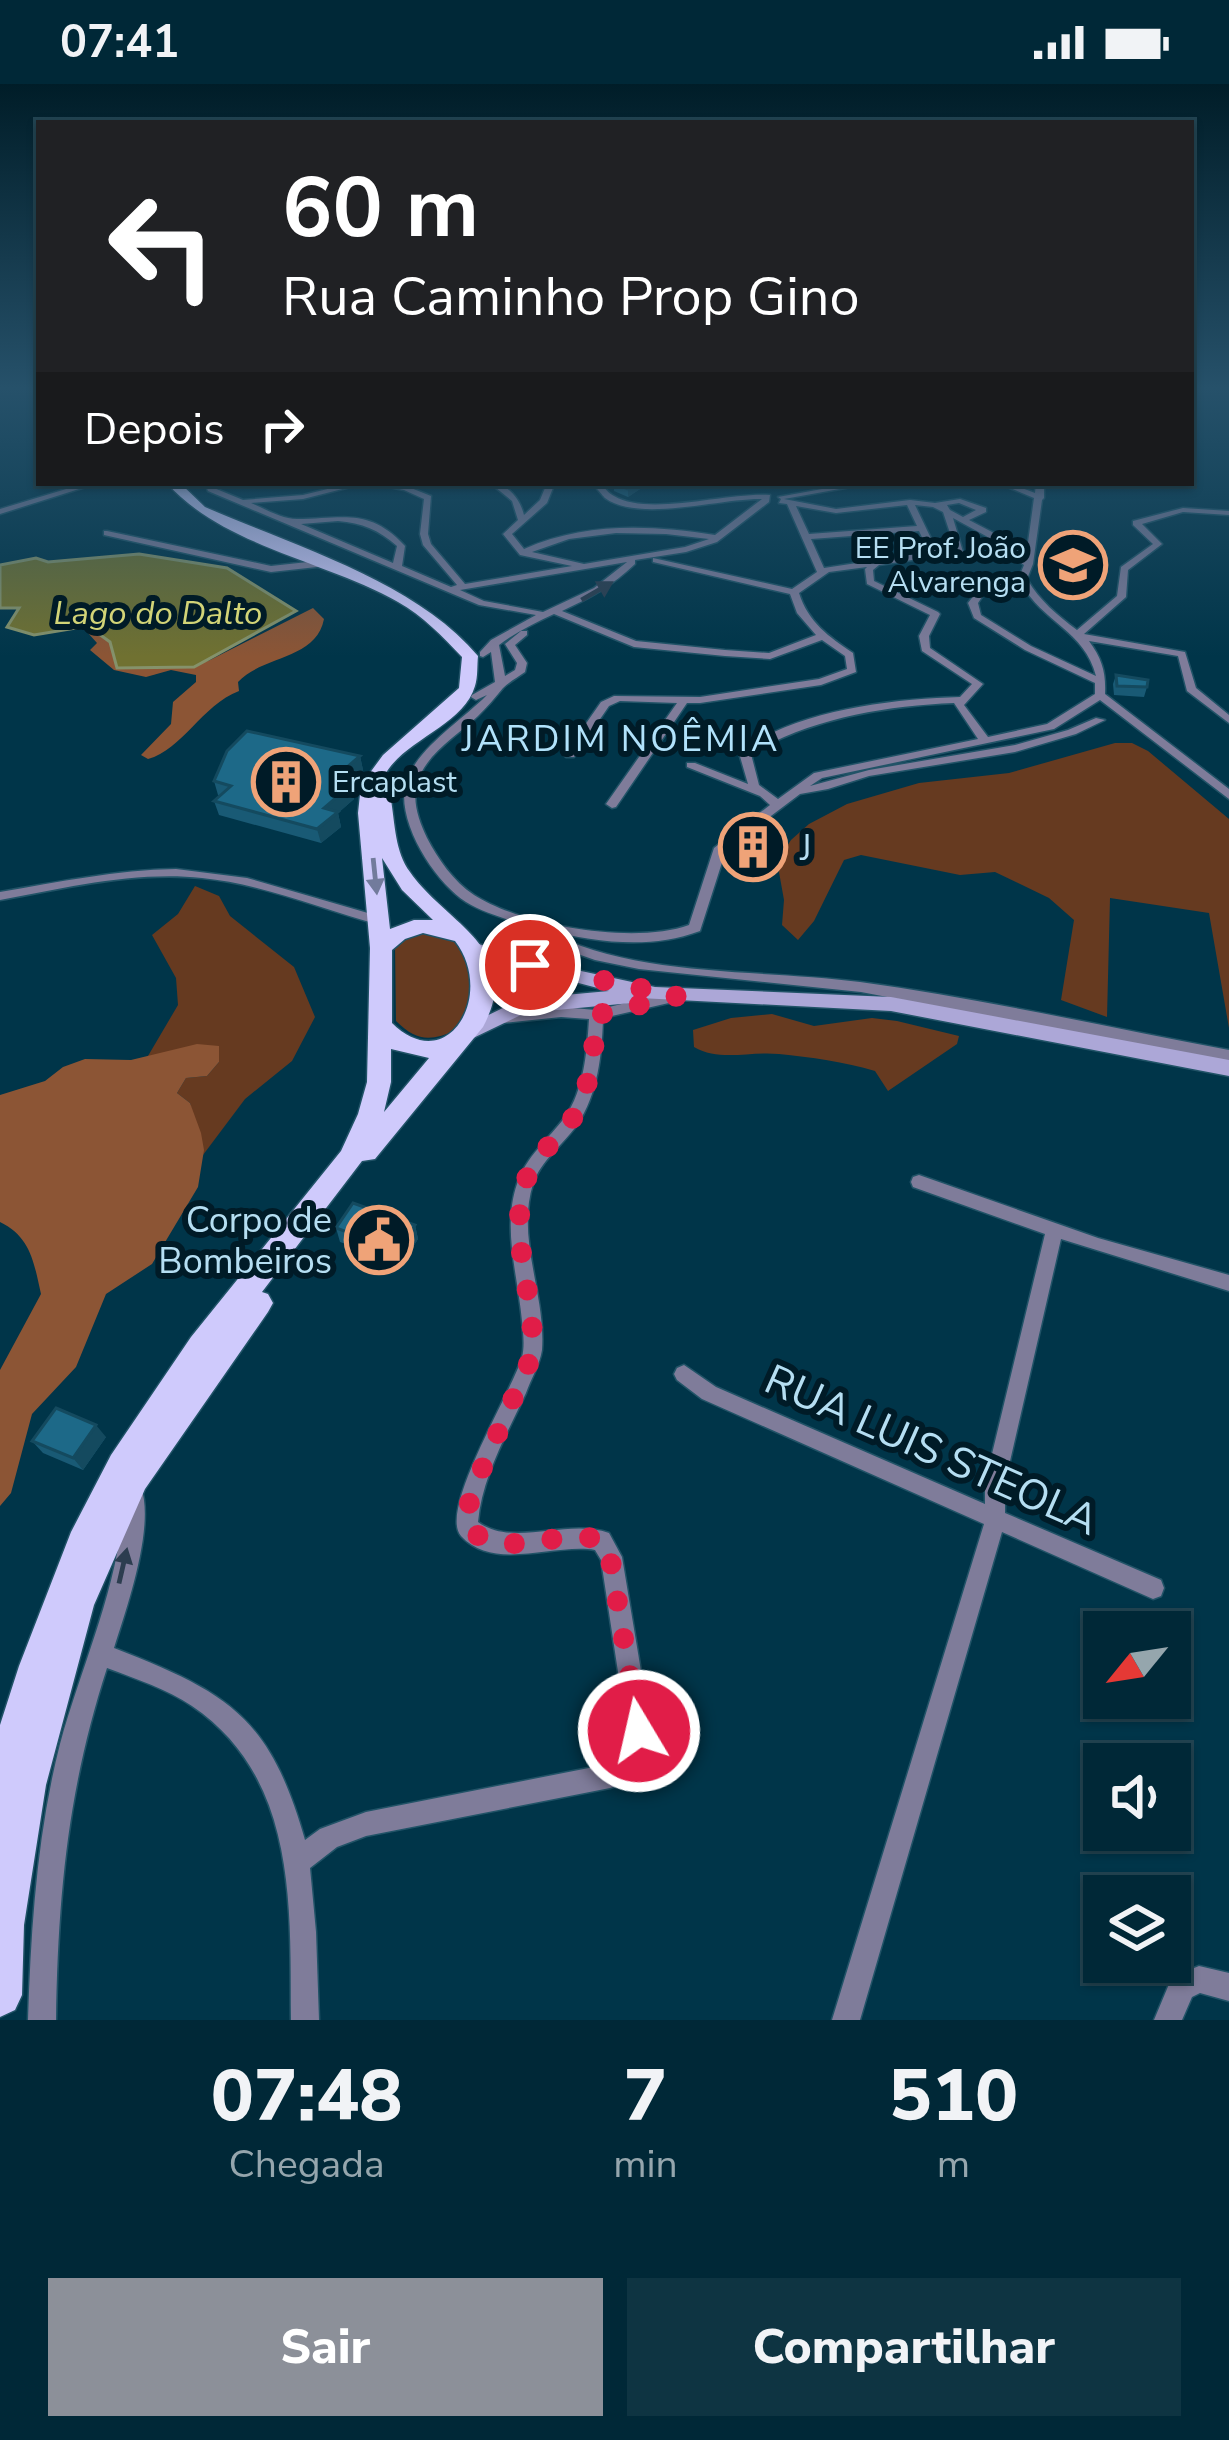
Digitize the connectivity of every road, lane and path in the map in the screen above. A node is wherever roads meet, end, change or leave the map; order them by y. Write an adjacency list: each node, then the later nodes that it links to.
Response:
1 (84, 486): 20 (street)
2 (180, 486): 37 (main road)
3 (210, 486): 16 (street)
4 (324, 486): 13 (street)
5 (352, 486): 13 (street)
6 (393, 486): 48 (street)
7 (499, 486): 22 (street)
8 (549, 486): 22 (street)
9 (599, 486): 14 (street)
10 (855, 486): 17 (street)
11 (1010, 486): 15 (street)
12 (1040, 486): 15 (street)
13 (343, 489): 16 (street)
14 (766, 498): 17 (street); 29 (street)
15 (1040, 498): 32 (street)
16 (243, 501): 24 (street)
17 (785, 501): 18 (street); 30 (street)
18 (910, 502): 19 (street); 26 (street)
19 (940, 506): 23 (street); 23 (street); 27 (street)
20 (0, 512)
21 (1229, 513): 53 (street)
22 (521, 518): 34 (street)
23 (964, 519): 25 (street)
24 (292, 522): 31 (street); 43 (street)
25 (978, 527): 27 (street); 33 (street)
26 (922, 528): 30 (street); 36 (street)
27 (956, 530): 36 (street)
28 (107, 533): 45 (street)
29 (717, 537): 34 (street); 38 (street)
30 (807, 537): 46 (street)
31 (345, 545): 35 (street); 37 (main road)
32 (1032, 546): 33 (street); 41 (street)
33 (1009, 548): 41 (street)
34 (523, 553): 44 (street)
35 (369, 556): 42 (main road); 43 (street)
36 (936, 556): 40 (street)
37 (319, 558): 42 (main road); 45 (street); 45 (street); 73 (main road, one-way to 73)
38 (651, 558): 39 (street); 50 (street)
39 (632, 562): 44 (street); 51 (street, one-way to 39)
40 (877, 563): 46 (street); 59 (street)
41 (1029, 564): 47 (street)
42 (348, 565): 55 (main road)
43 (398, 567): 49 (street)
44 (595, 567): 48 (street)
45 (290, 569)
46 (821, 572): 50 (street)
47 (1023, 579): 53 (street); 57 (street)
48 (463, 587): 49 (street)
49 (449, 589): 52 (street)
50 (794, 592): 54 (street)
51 (557, 612): 52 (street); 54 (street); 56 (street)
52 (539, 613): 55 (street)
53 (1082, 635): 57 (street); 62 (street)
54 (821, 637): 60 (street)
55 (489, 648): 56 (street); 58 (main road)
56 (501, 684): 58 (street); 72 (street)
57 (1098, 693): 63 (street); 68 (street)
58 (476, 698): 74 (main road)
59 (962, 700): 63 (street); 67 (street)
60 (683, 701): 64 (street); 69 (street)
61 (1100, 720): 66 (street)
62 (1229, 720)
63 (985, 740): 66 (street)
64 (570, 755)
65 (691, 765): 67 (street)
66 (794, 791): 70 (street)
67 (764, 794): 70 (street)
68 (1229, 795)
69 (611, 804)
70 (776, 804): 72 (street)
71 (0, 896): 73 (street)
72 (517, 918): 81 (street)
73 (380, 921): 75 (main road)
74 (468, 943): 75 (main road); 76 (main road); 80 (main road)
75 (381, 948): 79 (main road)
76 (666, 995): 77 (street); 78 (main road); 82 (main road)
77 (596, 1015): 78 (street); 92 (street)
78 (489, 1019): 80 (main road)
79 (379, 1025): 80 (main road); 91 (main road)
80 (462, 1038): 87 (main road)
81 (1229, 1056)
82 (1229, 1068)
83 (919, 1182): 84 (street)
84 (1054, 1231): 85 (street); 88 (street)
85 (1229, 1283)
86 (684, 1374): 88 (street, RUA LUIS STEOLA)
87 (134, 1477): 90 (street, one-way to 87); 94 (main road)
88 (994, 1521): 89 (street, RUA LUIS STEOLA); 97 (street)
89 (1153, 1588)
90 (99, 1653): 92 (street); 95 (street)
91 (0, 1791)
92 (298, 1861): 96 (street)
93 (1224, 1984): 98 (street)
94 (0, 1995)
95 (42, 2020)
96 (305, 2020)
97 (846, 2020)
98 (1168, 2020)

